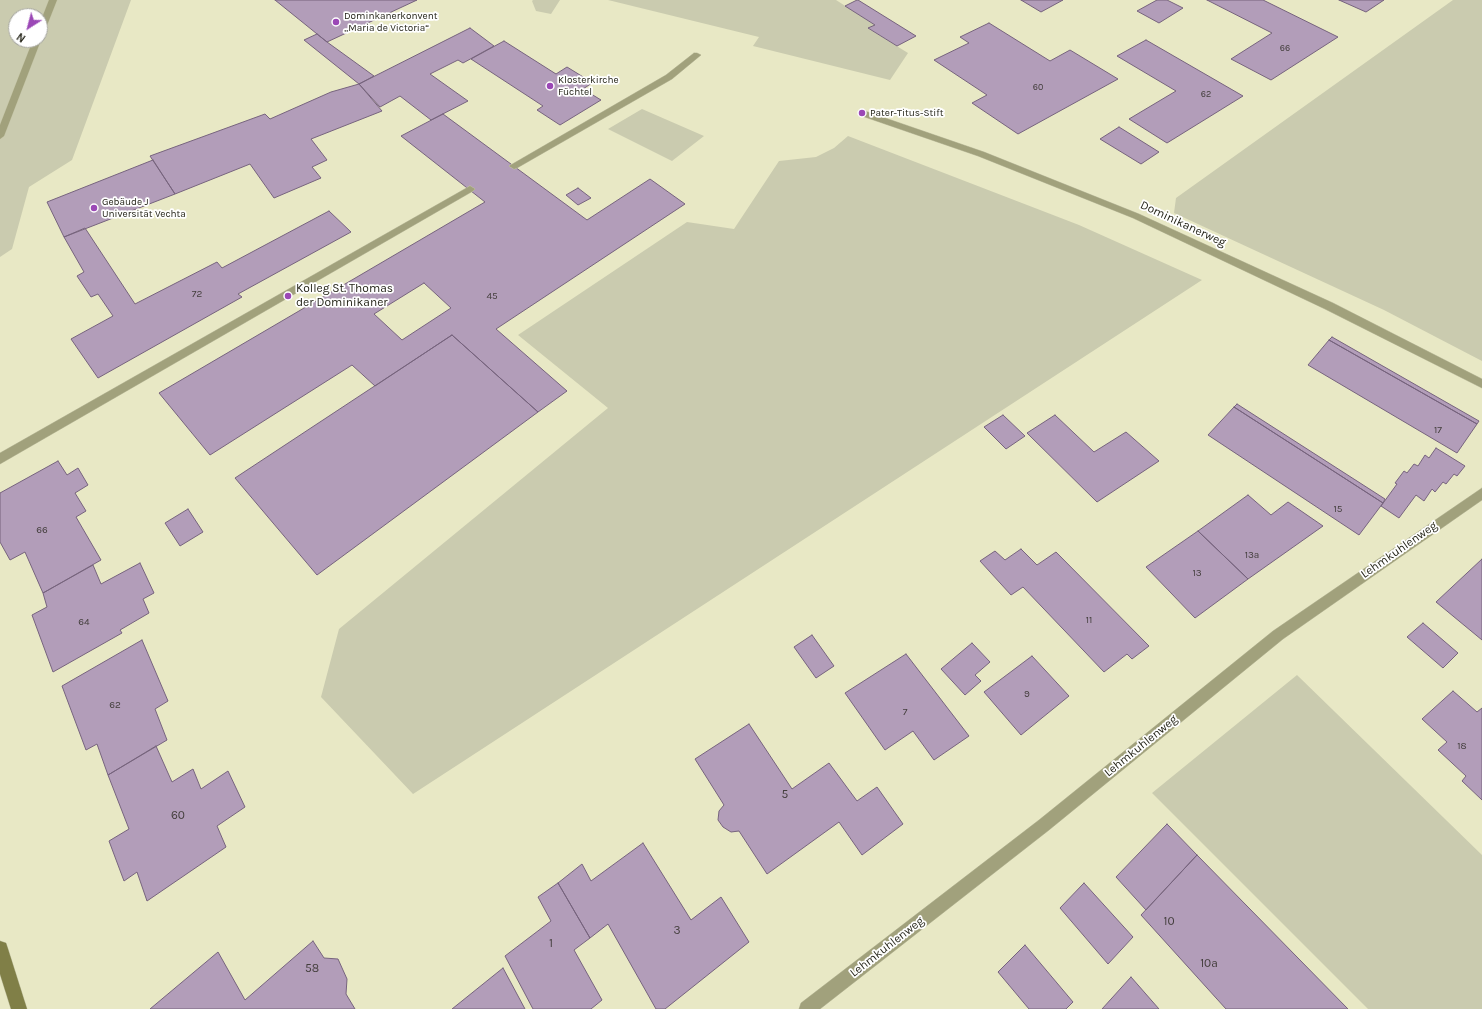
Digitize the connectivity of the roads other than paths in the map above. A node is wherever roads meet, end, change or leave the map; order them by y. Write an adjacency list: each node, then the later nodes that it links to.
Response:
1 (53, 0): 2 (street)
2 (48, 13)
3 (34, 48): 6 (street)
4 (697, 55): 7 (street)
5 (862, 113): 9 (street, Dominikanerweg)
6 (0, 136)
7 (514, 166)
8 (470, 189): 10 (street)
9 (1482, 384)
10 (0, 459)
11 (1482, 493): 14 (street, Lehmkuhlenweg)
12 (0, 949): 13 (street)
13 (18, 1008)
14 (808, 1009)

